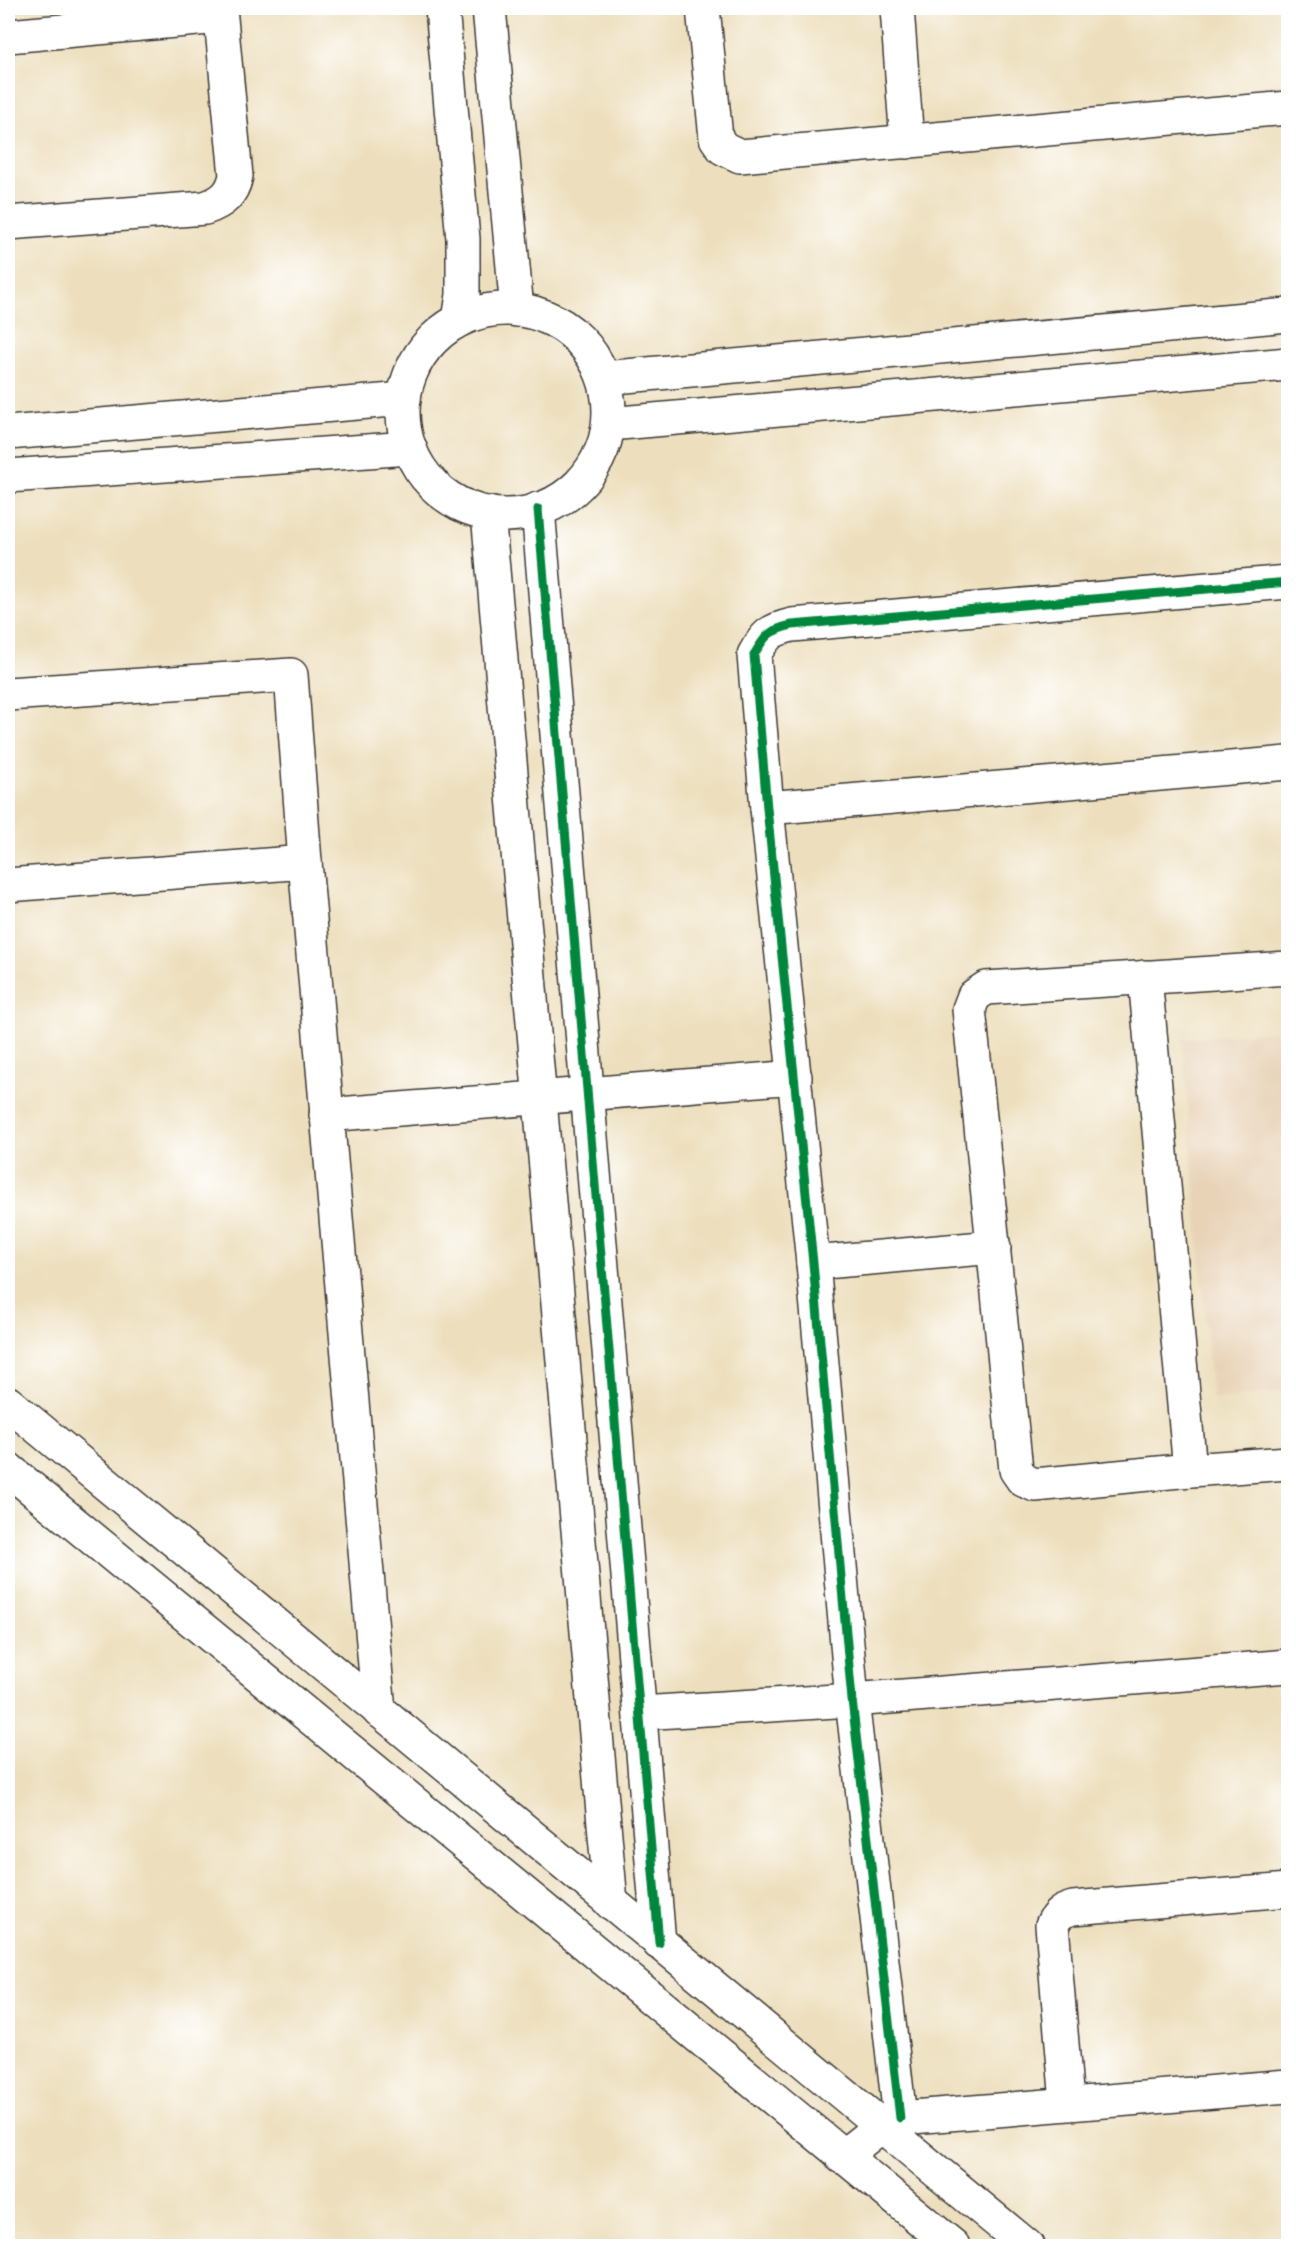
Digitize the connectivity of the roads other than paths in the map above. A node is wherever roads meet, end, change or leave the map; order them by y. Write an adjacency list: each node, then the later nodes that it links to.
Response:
1 (442, 8): 12 (street)
2 (489, 8): 10 (street)
3 (703, 8): 8 (street)
4 (897, 8): 8 (street)
5 (220, 12): 6 (street); 9 (street)
6 (26, 26)
7 (1288, 108): 8 (street)
8 (907, 142)
9 (8, 223)
10 (517, 310): 12 (street); 14 (street)
11 (1288, 315): 14 (street)
12 (459, 321): 15 (street)
13 (1288, 364): 16 (street)
14 (604, 378): 16 (street)
15 (404, 399): 17 (street); 18 (street)
16 (609, 424): 20 (street)
17 (8, 433)
18 (410, 448): 19 (street); 21 (street)
19 (8, 476)
20 (538, 509): 21 (street); 31 (street)
21 (488, 513): 32 (street)
22 (1288, 582): 25 (street)
23 (8, 694): 26 (street)
24 (1288, 764): 25 (street)
25 (767, 808): 30 (street)
26 (304, 862): 27 (street); 33 (street)
27 (8, 885)
28 (1288, 968): 29 (street)
29 (1145, 977): 34 (street); 39 (street)
30 (795, 1077): 31 (street); 35 (street)
31 (587, 1093): 32 (street); 43 (street)
32 (540, 1097): 33 (street); 45 (street)
33 (326, 1115): 42 (street)
34 (994, 1247): 35 (street); 39 (street)
35 (813, 1263): 41 (street)
36 (8, 1403): 42 (street)
37 (1288, 1462): 39 (street)
38 (8, 1469): 50 (street)
39 (1190, 1470)
40 (1288, 1666): 41 (street)
41 (852, 1700): 43 (street); 49 (street)
42 (379, 1711): 45 (street)
43 (640, 1713): 46 (street)
44 (1288, 1890): 48 (street)
45 (611, 1904): 46 (street)
46 (659, 1944): 49 (street)
47 (1288, 2086): 48 (street)
48 (1067, 2103): 49 (street)
49 (890, 2123): 50 (street); 52 (street)
50 (842, 2157): 51 (street)
51 (953, 2247)
52 (1027, 2247)

